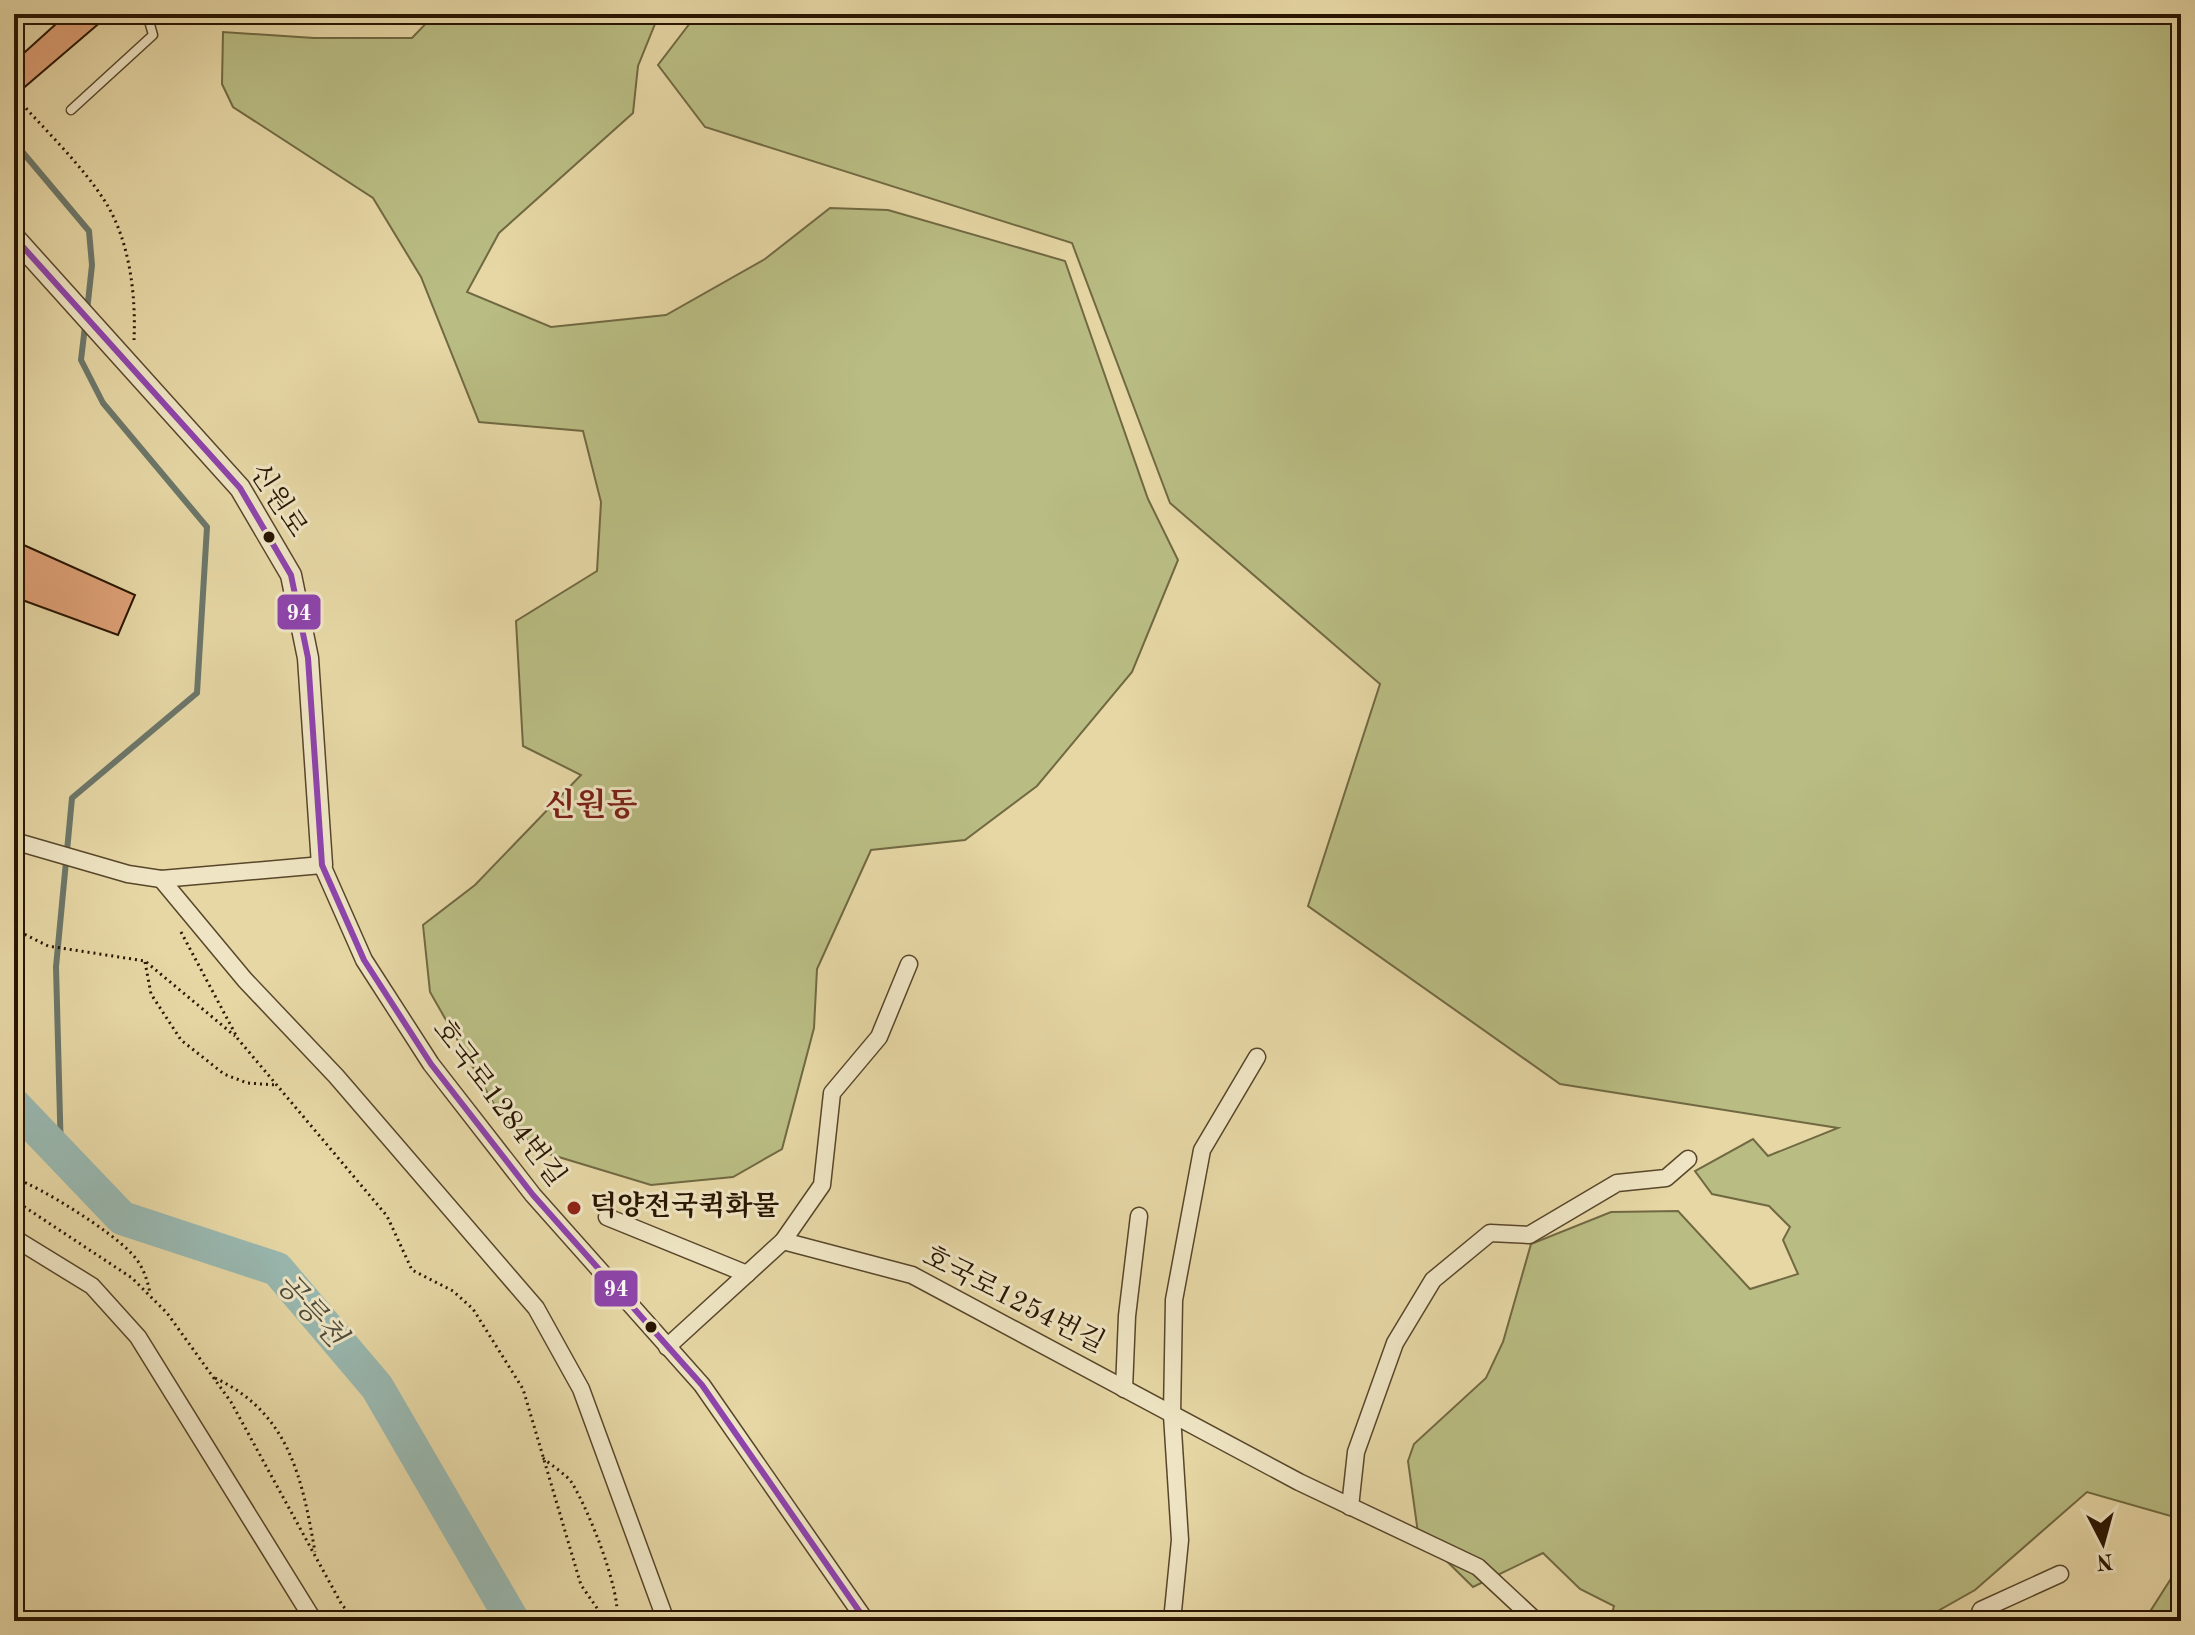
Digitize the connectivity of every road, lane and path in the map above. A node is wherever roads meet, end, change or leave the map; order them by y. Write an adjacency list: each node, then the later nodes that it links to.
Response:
1 (147, 14): 3 (lane)
2 (14, 95): 5 (path)
3 (71, 110)
4 (20, 244): 5 (street, 신원로)
5 (125, 346): 7 (street, 신원로)
6 (22, 844): 8 (street)
7 (322, 865): 8 (street); 25 (street, 호국로1284번길)
8 (161, 879): 37 (street)
9 (14, 929): 11 (path)
10 (181, 931): 13 (path)
11 (145, 961): 13 (path); 15 (path)
12 (909, 964): 22 (street)
13 (238, 1039): 15 (path)
14 (1257, 1057): 28 (street)
15 (276, 1085): 29 (path)
16 (1688, 1159): 30 (street)
17 (14, 1178): 24 (path)
18 (14, 1200): 24 (path)
19 (1139, 1216): 27 (street, 호국로1254번길)
20 (607, 1217): 23 (street)
21 (14, 1238): 33 (street)
22 (783, 1241): 23 (street); 27 (street, 호국로1254번길)
23 (747, 1274): 25 (street)
24 (151, 1296): 26 (path)
25 (667, 1347): 38 (street, 호국로1284번길)
26 (214, 1378): 31 (path); 31 (path)
27 (1124, 1389): 28 (street, 호국로1254번길)
28 (1172, 1415): 30 (street, 호국로1254번길); 39 (street)
29 (543, 1458): 35 (path); 36 (path)
30 (1350, 1507): 40 (street, 호국로1254번길)
31 (315, 1556): 34 (path)
32 (2060, 1574): 41 (street)
33 (314, 1621)
34 (357, 1621)
35 (606, 1621)
36 (617, 1621)
37 (666, 1621)
38 (866, 1621)
39 (1172, 1621)
40 (1536, 1621)
41 (1977, 1621)

